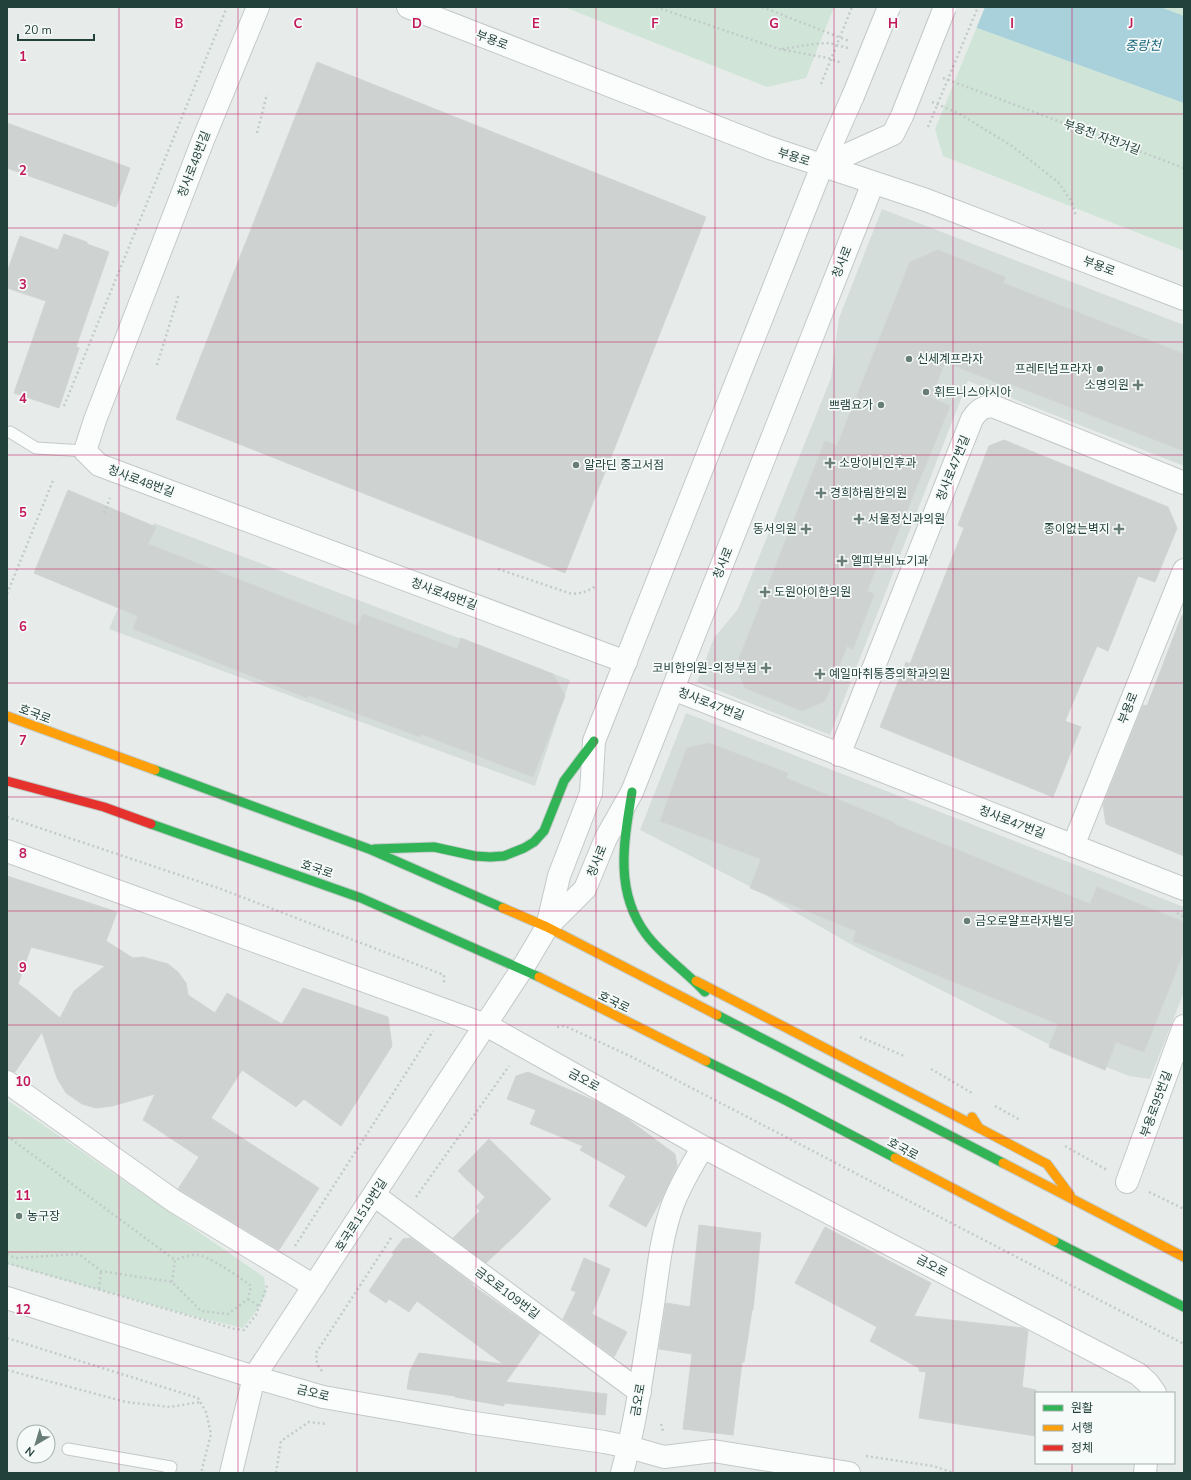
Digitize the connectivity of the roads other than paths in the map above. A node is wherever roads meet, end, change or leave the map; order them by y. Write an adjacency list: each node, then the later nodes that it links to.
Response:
1 (258, 7): 9 (street, 청사로48번길)
2 (408, 7): 5 (street, 부용로)
3 (889, 7): 5 (street, 청사로, bridge)
4 (945, 7): 5 (street, bridge)
5 (822, 166): 6 (street, 부용로); 12 (street, 청사로)
6 (873, 183): 7 (street, 부용로); 13 (street, 청사로)
7 (1184, 298)
8 (10, 432): 9 (lane)
9 (85, 451): 12 (street, 청사로48번길)
10 (1184, 483): 16 (street, 청사로47번길)
11 (1184, 570): 19 (street, 부용로)
12 (626, 662): 15 (street, 청사로)
13 (673, 689): 16 (street, 청사로47번길); 18 (street, 청사로)
14 (7, 716): 20 (main road, 호국로)
15 (594, 741): 20 (main road, 호국로); 23 (street, 청사로)
16 (839, 754): 19 (street, 청사로47번길)
17 (7, 781): 24 (main road, 호국로)
18 (632, 792): 23 (street, 청사로); 25 (main road)
19 (1073, 846): 22 (street, 청사로47번길)
20 (369, 849): 23 (main road, 호국로)
21 (7, 851): 27 (street, 금오로)
22 (1184, 889)
23 (547, 927): 24 (street, 청사로); 26 (main road, 호국로)
24 (522, 969): 27 (street, 호국로1519번길); 41 (main road, 호국로)
25 (696, 981): 26 (main road); 29 (main road)
26 (732, 1023): 37 (main road, 호국로)
27 (486, 1025): 34 (street, 금오로); 36 (street, 호국로1519번길)
28 (1184, 1026): 35 (street, 부용로95번길)
29 (810, 1040): 30 (main road); 33 (main road)
30 (845, 1047)
31 (7, 1082): 39 (street)
32 (967, 1110): 33 (main road)
33 (979, 1128): 37 (main road)
34 (703, 1147): 43 (street, 금오로); 44 (street, 금오로)
35 (1127, 1182)
36 (374, 1195): 39 (street, 호국로1519번길); 43 (street, 금오로109번길)
37 (1072, 1198): 38 (main road, 호국로)
38 (1184, 1257)
39 (314, 1286): 42 (street, 호국로1519번길)
40 (7, 1298): 42 (street, 금오로)
41 (1184, 1307)
42 (254, 1377): 45 (street, 금오로); 50 (street, 호국로1519번길)
43 (640, 1392): 45 (street, 금오로)
44 (1154, 1392)
45 (629, 1447): 47 (street, 금오로); 51 (street)
46 (68, 1449): 49 (lane)
47 (661, 1465): 48 (street, 금오로)
48 (741, 1465): 52 (street, 금오로)
49 (169, 1473)
50 (231, 1473)
51 (622, 1473)
52 (849, 1473)

